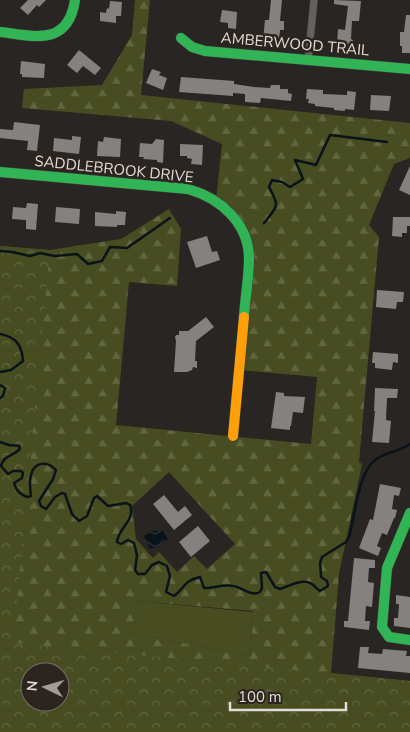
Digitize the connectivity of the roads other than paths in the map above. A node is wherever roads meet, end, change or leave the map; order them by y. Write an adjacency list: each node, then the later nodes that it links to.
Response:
1 (75, 0): 3 (street)
2 (314, 0): 5 (street)
3 (0, 32)
4 (181, 38): 5 (street, AMBERWOOD TRAIL)
5 (308, 61): 6 (street, AMBERWOOD TRAIL)
6 (410, 69)
7 (0, 172): 8 (street, SADDLEBROOK DRIVE)
8 (233, 436)
9 (410, 513): 10 (street)
10 (410, 640)

